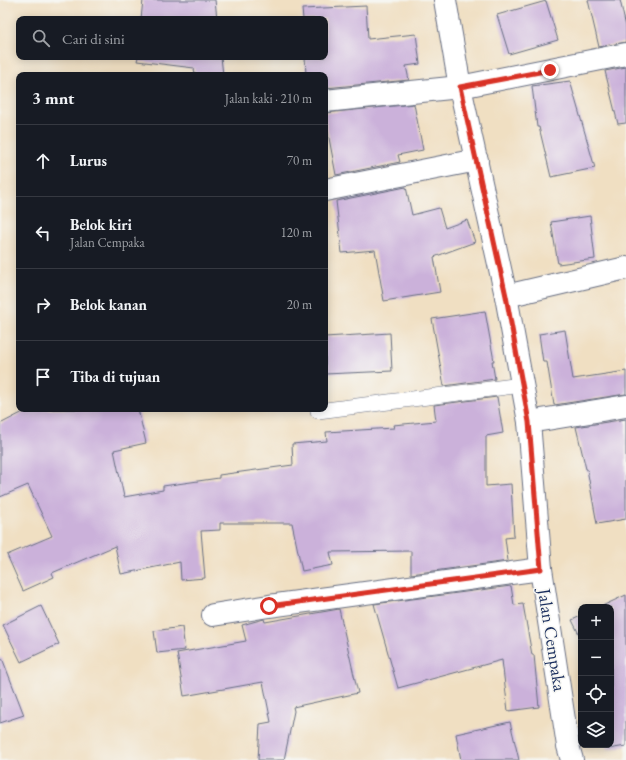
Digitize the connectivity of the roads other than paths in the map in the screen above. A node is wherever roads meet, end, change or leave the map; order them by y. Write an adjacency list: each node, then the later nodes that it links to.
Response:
1 (445, 0): 3 (street, Jalan Cempaka)
2 (626, 54): 3 (street)
3 (460, 87): 4 (street); 5 (street, Jalan Cempaka)
4 (328, 101)
5 (477, 160): 6 (street); 8 (street, Jalan Cempaka)
6 (328, 189)
7 (626, 268): 8 (street)
8 (506, 296): 9 (street, Jalan Cempaka)
9 (522, 385): 11 (lane); 12 (street, Jalan Cempaka)
10 (626, 406): 12 (street)
11 (328, 410)
12 (529, 422): 13 (street, Jalan Cempaka)
13 (541, 569): 14 (street); 15 (street, Jalan Cempaka)
14 (213, 615)
15 (572, 760)

